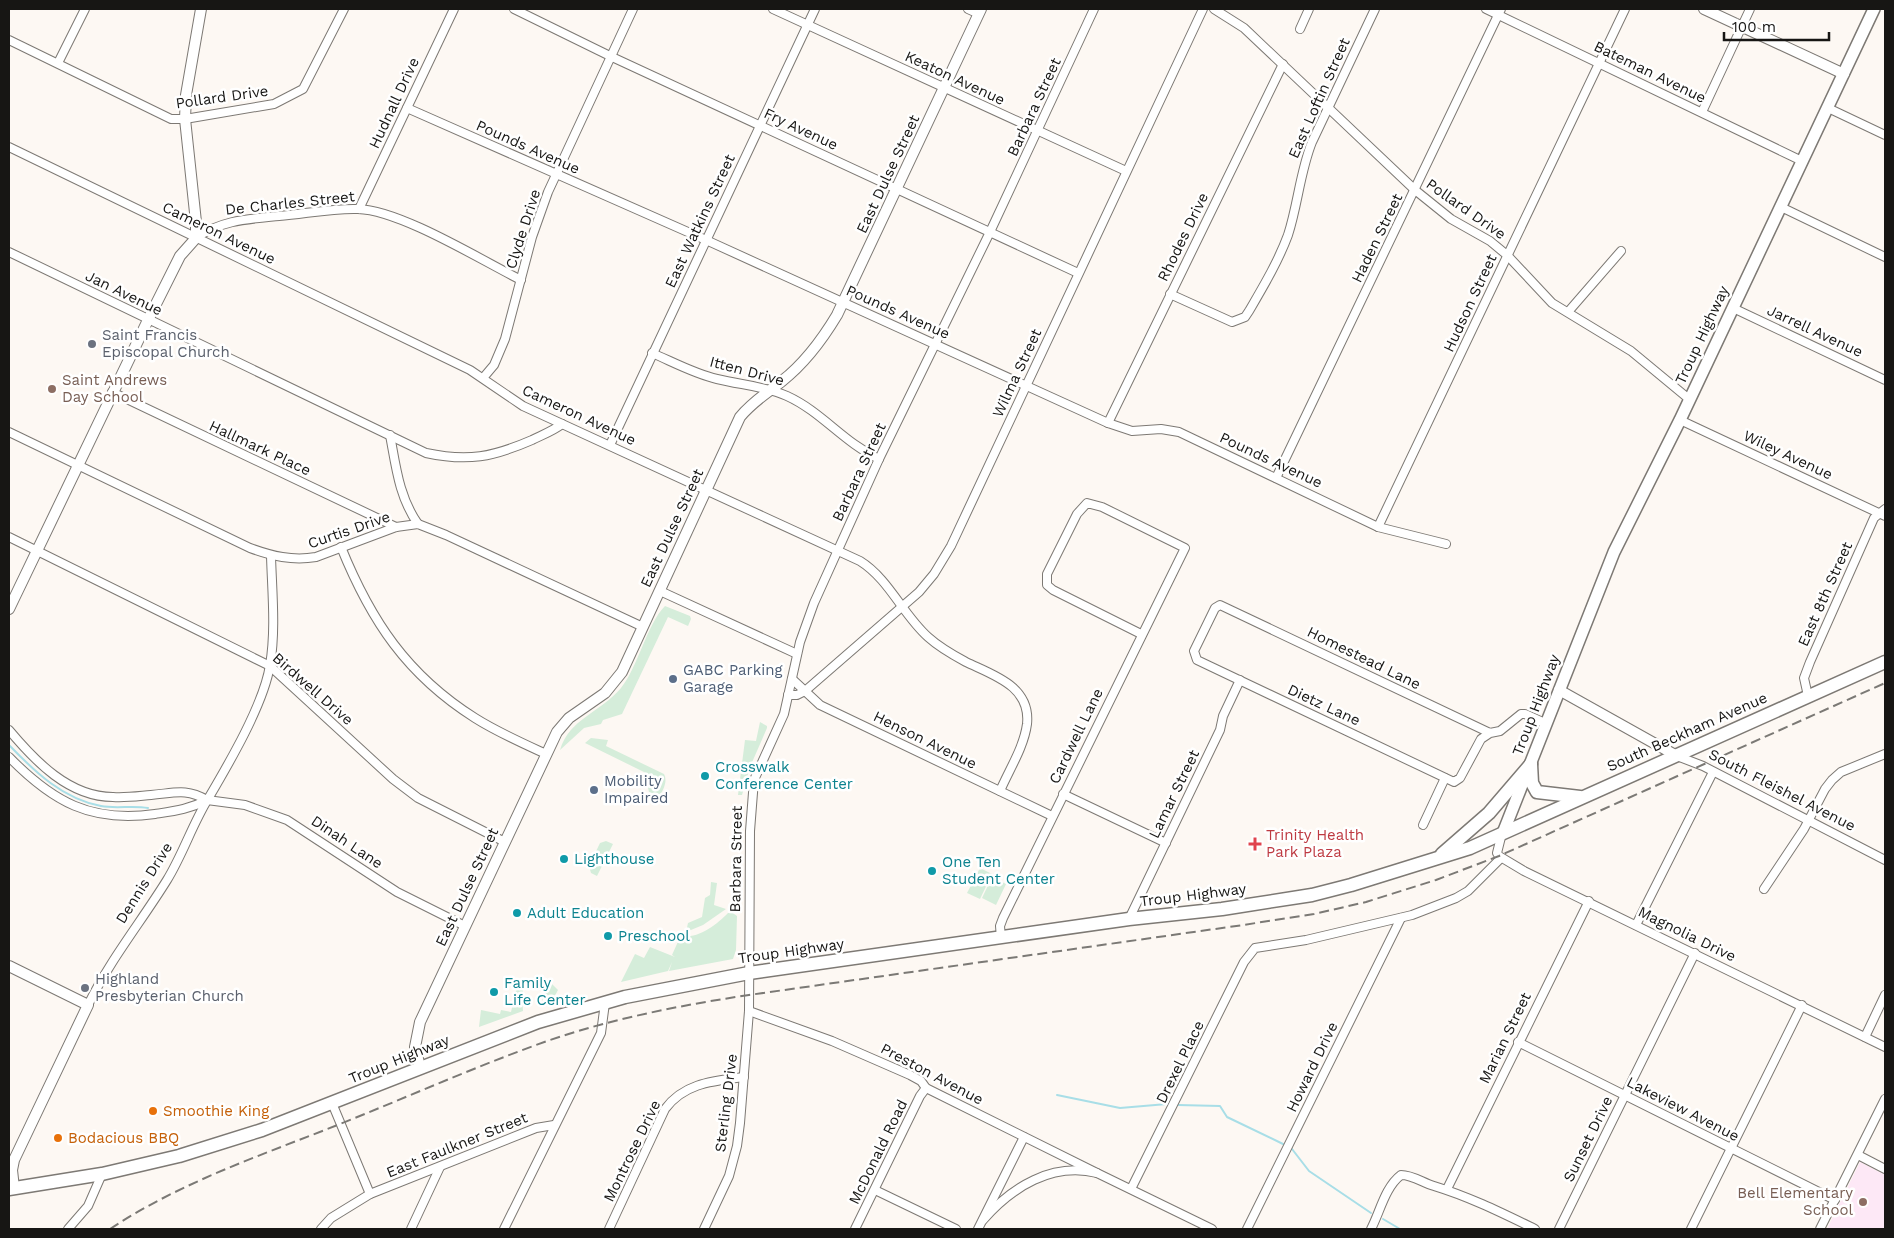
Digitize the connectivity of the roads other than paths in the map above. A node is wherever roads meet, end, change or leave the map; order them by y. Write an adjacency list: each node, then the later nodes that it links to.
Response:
1 (85, 9): 27 (street)
2 (201, 9): 36 (street)
3 (344, 9): 36 (street, Pollard Drive)
4 (454, 9): 32 (street, Hudnall Drive)
5 (514, 9): 26 (street, Fry Avenue)
6 (633, 9): 26 (street, Clyde Drive)
7 (773, 9): 22 (street, Keaton Avenue)
8 (815, 9): 22 (street, East Watkins Street)
9 (968, 9): 20 (street)
10 (1094, 9): 38 (street, Barbara Street)
11 (1203, 9): 42 (street, Wilma Street)
12 (1214, 9): 29 (street, Pollard Drive)
13 (1310, 9): 24 (street)
14 (1375, 9): 33 (street, East Loftin Street)
15 (1486, 9): 21 (street, Bateman Avenue)
16 (1625, 9): 28 (street, Hudson Street)
17 (1704, 9): 23 (street)
18 (1750, 9): 23 (street)
19 (1874, 9): 30 (main road, Troup Highway)
20 (980, 11): 31 (street, East Dulse Street)
21 (1499, 12): 28 (street, Bateman Avenue); 45 (street, Haden Street)
22 (807, 25): 31 (street, Keaton Avenue); 37 (street, East Watkins Street)
23 (1742, 26): 30 (street); 35 (street)
24 (1300, 29)
25 (9, 40): 27 (street, Pollard Drive)
26 (612, 57): 37 (street, Fry Avenue); 43 (street, Clyde Drive)
27 (58, 63): 36 (street, Pollard Drive)
28 (1601, 63): 35 (street, Bateman Avenue); 53 (street, Hudson Street)
29 (1283, 64): 33 (street, Pollard Drive); 57 (street, Rhodes Drive)
30 (1844, 74): 34 (main road, Troup Highway)
31 (945, 88): 38 (street, Keaton Avenue); 44 (street, East Dulse Street)
32 (407, 108): 43 (street, Pounds Avenue); 47 (street, Hudnall Drive)
33 (1329, 108): 45 (street, Pollard Drive); 57 (street, East Loftin Street)
34 (1828, 108): 39 (street); 41 (main road, Troup Highway)
35 (1702, 112): 41 (street, Bateman Avenue)
36 (185, 119): 49 (street)
37 (761, 125): 44 (street, Fry Avenue); 50 (street, East Watkins Street)
38 (1038, 131): 42 (street, Keaton Avenue); 48 (street, Barbara Street)
39 (1885, 135)
40 (9, 147): 49 (street, Cameron Avenue)
41 (1802, 161): 46 (main road, Troup Highway)
42 (1126, 171): 55 (street, Wilma Street)
43 (557, 175): 50 (street, Pounds Avenue); 56 (street, Clyde Drive)
44 (897, 189): 48 (street, Fry Avenue); 58 (street, East Dulse Street)
45 (1415, 190): 53 (street, Pollard Drive); 78 (street, Haden Street)
46 (1781, 207): 54 (street); 59 (main road, Troup Highway)
47 (359, 209): 49 (street, De Charles Street); 56 (street, De Charles Street)
48 (990, 232): 55 (street, Fry Avenue); 62 (street, Barbara Street)
49 (196, 238): 61 (street, De Charles Street); 64 (street, Cameron Avenue)
50 (706, 240): 58 (street, Pounds Avenue); 63 (street, East Watkins Street)
51 (1621, 251): 60 (street)
52 (9, 252): 61 (street, Jan Avenue)
53 (1507, 255): 60 (street, Pollard Drive); 82 (street, Hudson Street)
54 (1885, 257)
55 (1078, 274): 66 (street, Wilma Street)
56 (521, 280): 64 (street, Clyde Drive)
57 (1170, 294): 71 (street, Rhodes Drive)
58 (843, 302): 62 (street, Pounds Avenue); 67 (street, East Dulse Street)
59 (1733, 308): 65 (street, Jarrell Avenue); 69 (main road, Troup Highway)
60 (1568, 312): 69 (street, Pollard Drive)
61 (148, 320): 68 (street, De Charles Street); 74 (street, Jan Avenue)
62 (936, 344): 66 (street, Pounds Avenue); 76 (street, Barbara Street)
63 (652, 352): 67 (street, Itten Drive); 75 (street, East Watkins Street)
64 (483, 378): 72 (street, Cameron Avenue)
65 (1885, 380)
66 (1027, 385): 71 (street, Pounds Avenue); 91 (street, Wilma Street)
67 (770, 389): 76 (street, Itten Drive); 79 (street, East Dulse Street)
68 (112, 392): 77 (street, De Charles Street); 83 (street, Hallmark Place)
69 (1689, 399): 70 (main road, Troup Highway)
70 (1680, 420): 80 (street, Wiley Avenue); 101 (main road, Troup Highway)
71 (1108, 423): 78 (street, Pounds Avenue)
72 (562, 424): 74 (street, Jan Avenue); 75 (street, Cameron Avenue)
73 (9, 432): 77 (street, Curtis Drive)
74 (390, 435): 81 (street)
75 (610, 445): 79 (street, Cameron Avenue)
76 (879, 459): 87 (street, Barbara Street)
77 (78, 464): 88 (street, De Charles Street); 89 (street, Curtis Drive)
78 (1276, 478): 82 (street, Pounds Avenue)
79 (706, 490): 87 (street, Cameron Avenue); 90 (street, East Dulse Street)
80 (1883, 513): 104 (street, East 8th Street)
81 (418, 524): 83 (street, Curtis Drive); 93 (street)
82 (1378, 527): 85 (street, Pounds Avenue)
83 (396, 528): 86 (street, Curtis Drive)
84 (9, 537): 88 (street, Birdwell Drive)
85 (1446, 544)
86 (342, 547): 89 (street, Curtis Drive); 108 (street)
87 (839, 549): 91 (street, Cameron Avenue); 95 (street, Barbara Street)
88 (37, 550): 92 (street, De Charles Street); 98 (street, Birdwell Drive)
89 (271, 556): 98 (street, Dennis Drive)
90 (660, 591): 93 (street, East Dulse Street); 95 (street)
91 (902, 607): 102 (street, Wilma Street); 115 (street, Cameron Avenue)
92 (9, 609)
93 (643, 627): 108 (street, East Dulse Street)
94 (1141, 634): 94 (street, Cardwell Lane); 116 (street, Cardwell Lane)
95 (796, 654): 99 (street, Barbara Street)
96 (1194, 655): 100 (street, Dietz Lane); 107 (street, Homestead Lane)
97 (1885, 662): 104 (main road, South Beckham Avenue)
98 (270, 666): 118 (street, Dennis Drive); 123 (street, Birdwell Drive)
99 (792, 678): 102 (street, Henson Avenue); 103 (street, Barbara Street)
100 (1240, 680): 114 (street, Dietz Lane); 124 (street, Lamar Street)
101 (1559, 690): 105 (main road, Troup Highway); 110 (street, South Fleishel Avenue)
102 (805, 691): 103 (street, Wilma Street); 115 (street, Henson Avenue)
103 (788, 695): 137 (street, Barbara Street)
104 (1808, 696): 110 (main road, South Beckham Avenue)
105 (1547, 724): 107 (street); 112 (main road, Troup Highway)
106 (9, 730): 118 (street, Dinah Lane)
107 (1490, 733): 114 (street)
108 (546, 754): 123 (street, East Dulse Street)
109 (1885, 754): 120 (street)
110 (1677, 756): 113 (street, South Fleishel Avenue); 117 (main road, South Beckham Avenue)
111 (9, 757): 118 (street, Dinah Lane)
112 (1531, 764): 117 (main road); 122 (main road, Troup Highway); 126 (main road)
113 (1713, 772): 120 (street, South Fleishel Avenue); 132 (street)
114 (1445, 778): 121 (street)
115 (1000, 791): 119 (street, Henson Avenue)
116 (1063, 794): 119 (street, Cardwell Lane); 124 (street)
117 (1582, 797): 122 (main road, South Beckham Avenue)
118 (207, 800): 133 (street, Dinah Lane); 140 (street, Dennis Drive)
119 (1052, 816): 134 (street, Cardwell Lane)
120 (1809, 821): 127 (street, South Fleishel Avenue); 128 (street)
121 (1423, 824)
122 (1503, 832): 125 (street); 126 (main road, Troup Highway)
123 (505, 842): 133 (street, East Dulse Street)
124 (1166, 843): 131 (street, Lamar Street)
125 (1501, 858): 129 (street, Magnolia Drive); 130 (street)
126 (1436, 859): 131 (main road, Troup Highway)
127 (1885, 860)
128 (1764, 889)
129 (1589, 901): 132 (street, Magnolia Drive); 144 (street, Marian Street)
130 (1401, 918): 161 (street, Drexel Place); 177 (street, Howard Drive)
131 (1129, 919): 134 (main road, Troup Highway)
132 (1636, 924): 135 (street, Magnolia Drive)
133 (465, 926): 146 (street, East Dulse Street)
134 (1001, 938): 137 (main road, Troup Highway)
135 (1695, 953): 141 (street, Magnolia Drive); 149 (street, Sunset Drive)
136 (9, 966): 140 (street)
137 (749, 973): 139 (main road, Troup Highway); 142 (street, Sterling Drive)
138 (1885, 995): 143 (street)
139 (605, 1003): 146 (main road, Troup Highway); 152 (street)
140 (88, 1005): 160 (street, Dennis Drive)
141 (1802, 1005): 143 (street, Magnolia Drive); 154 (street)
142 (749, 1011): 147 (street, Sterling Drive); 148 (street, Preston Avenue)
143 (1865, 1037): 145 (street, Magnolia Drive)
144 (1518, 1042): 149 (street, Lakeview Avenue); 162 (street, Marian Street)
145 (1885, 1047)
146 (420, 1068): 151 (main road, Troup Highway)
147 (744, 1077): 171 (street, Montrose Drive); 172 (street, Sterling Drive)
148 (926, 1088): 153 (street, Preston Avenue); 163 (street, McDonald Road)
149 (1625, 1095): 154 (street, Lakeview Avenue); 180 (street, Sunset Drive)
150 (1885, 1099): 155 (street)
151 (332, 1103): 159 (main road, Troup Highway); 164 (street)
152 (554, 1125): 156 (street, East Faulkner Street); 170 (street)
153 (1024, 1137): 158 (street, Preston Avenue); 166 (street)
154 (1731, 1148): 165 (street, Lakeview Avenue); 181 (street)
155 (1858, 1156): 157 (street); 165 (street)
156 (440, 1167): 164 (street, East Faulkner Street); 169 (street)
157 (1885, 1169)
158 (1097, 1173): 161 (street, Preston Avenue); 166 (street)
159 (102, 1174): 160 (main road, Troup Highway); 167 (street)
160 (11, 1188)
161 (1131, 1189): 176 (street, Preston Avenue)
162 (1447, 1189): 178 (street); 179 (street)
163 (875, 1190): 173 (street, McDonald Road); 174 (street)
164 (370, 1194): 168 (street, East Faulkner Street)
165 (1835, 1200): 182 (street)
166 (983, 1220): 175 (street)
167 (68, 1229)
168 (321, 1229)
169 (411, 1229)
170 (504, 1229)
171 (608, 1229)
172 (704, 1229)
173 (856, 1229)
174 (956, 1229)
175 (978, 1229)
176 (1212, 1229)
177 (1247, 1229)
178 (1372, 1229)
179 (1535, 1229)
180 (1559, 1229)
181 (1691, 1229)
182 (1820, 1229)

